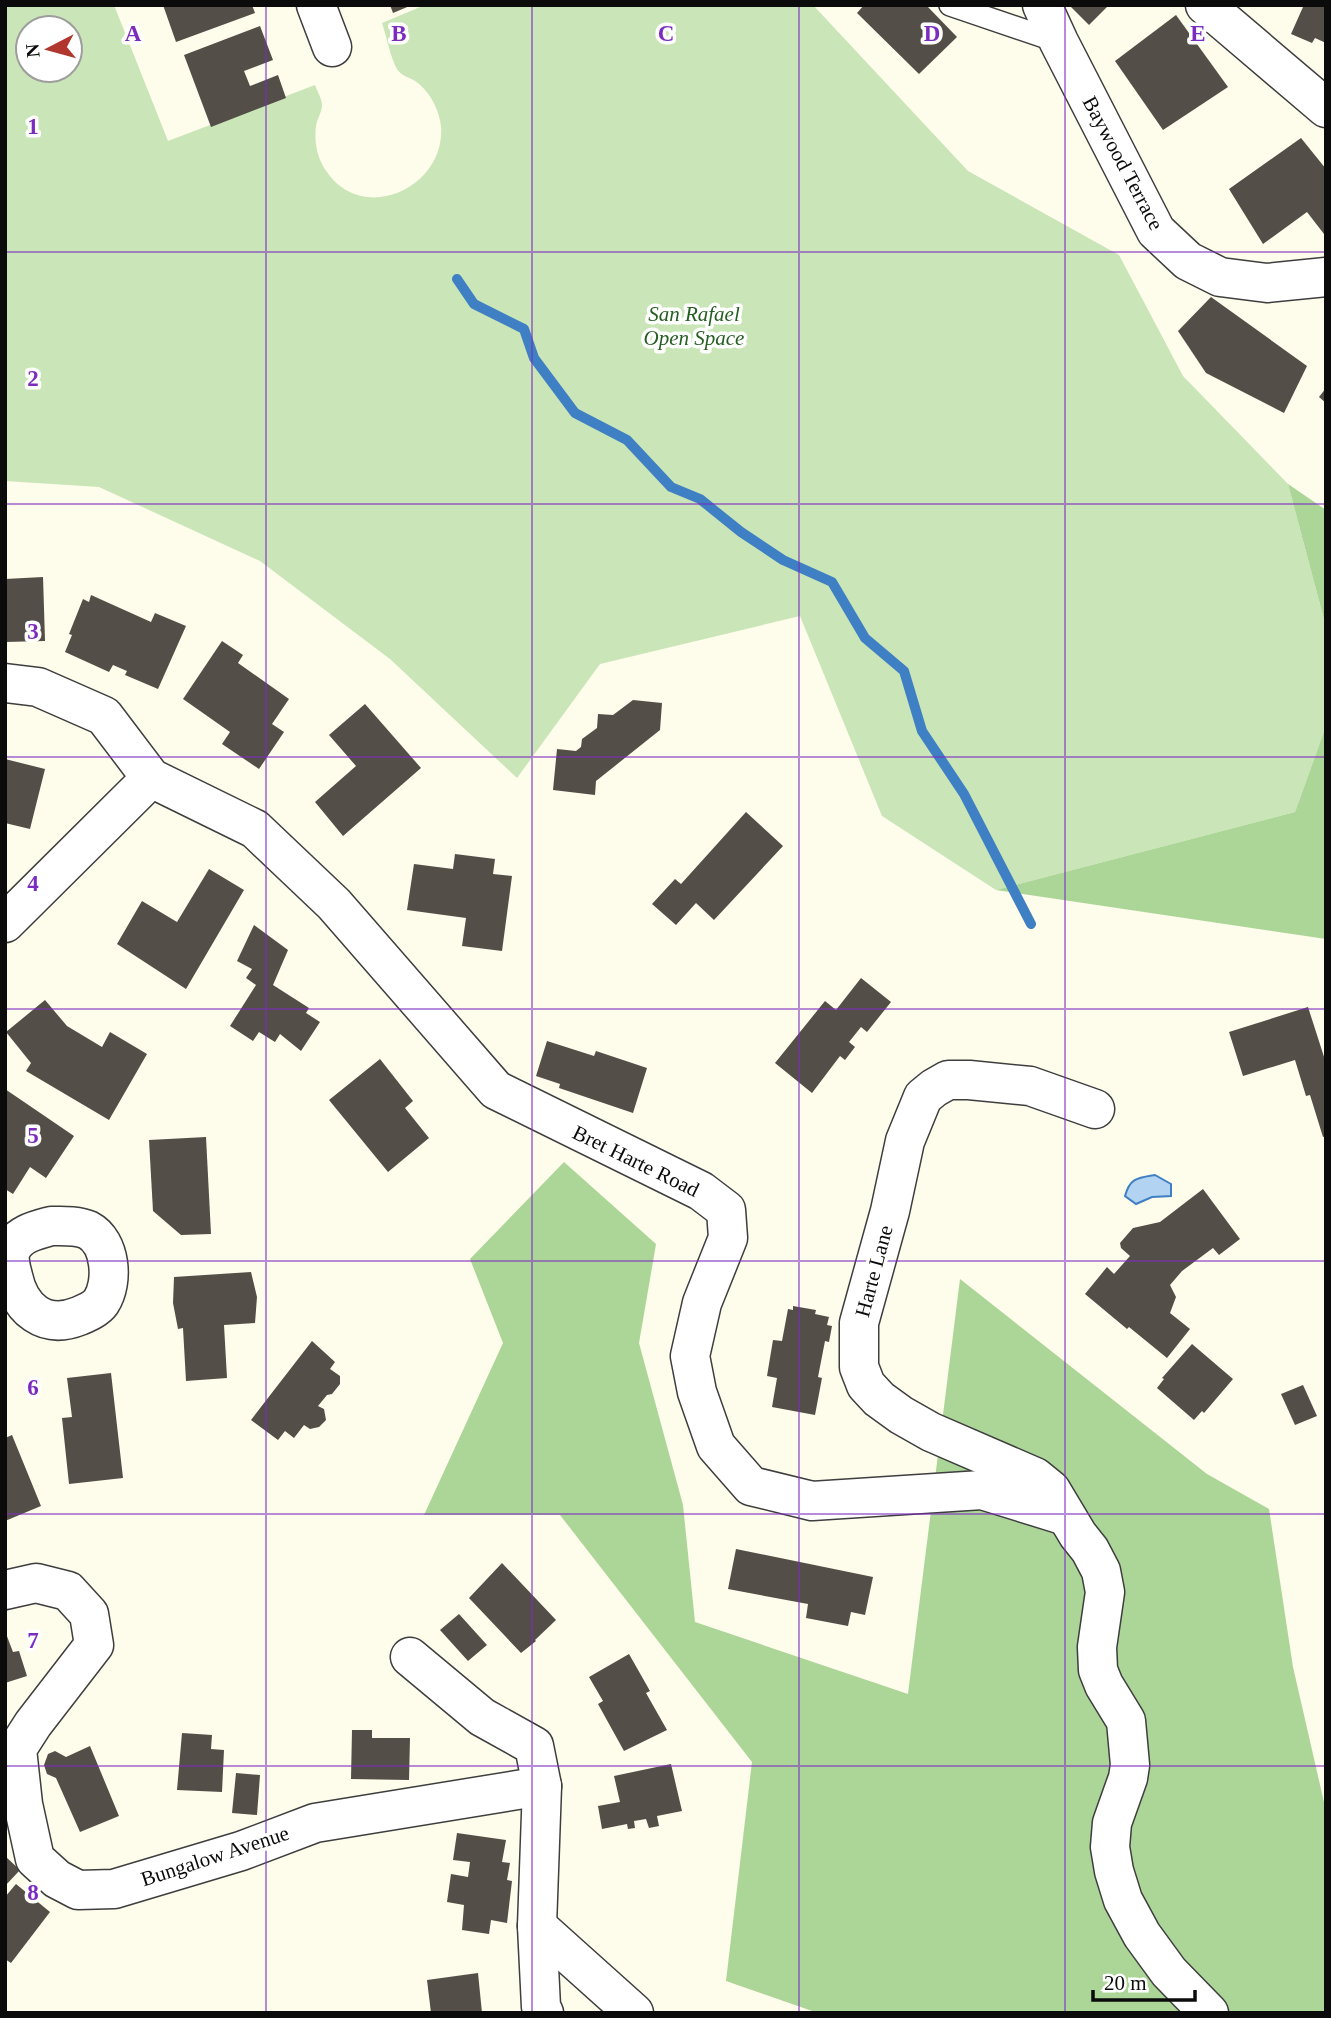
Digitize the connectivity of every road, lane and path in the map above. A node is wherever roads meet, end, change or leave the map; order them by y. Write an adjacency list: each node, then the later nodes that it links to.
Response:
1 (316, 5): 6 (street)
2 (950, 5): 5 (lane)
3 (1042, 5): 5 (street, Baywood Terrace)
4 (1205, 5): 7 (street)
5 (1059, 42): 8 (street, Baywood Terrace)
6 (332, 47)
7 (1326, 108)
8 (1326, 277)
9 (5, 683): 10 (street, Bret Harte Road)
10 (151, 778): 11 (street); 13 (street, Bret Harte Road)
11 (5, 923)
12 (1095, 1109): 13 (street, Harte Lane)
13 (1066, 1516): 20 (street)
14 (5, 1590): 16 (street, Bungalow Avenue)
15 (410, 1657): 16 (street)
16 (542, 1786): 17 (street)
17 (537, 1926): 18 (street); 19 (street)
18 (544, 2013)
19 (634, 2013)
20 (1209, 2013)

